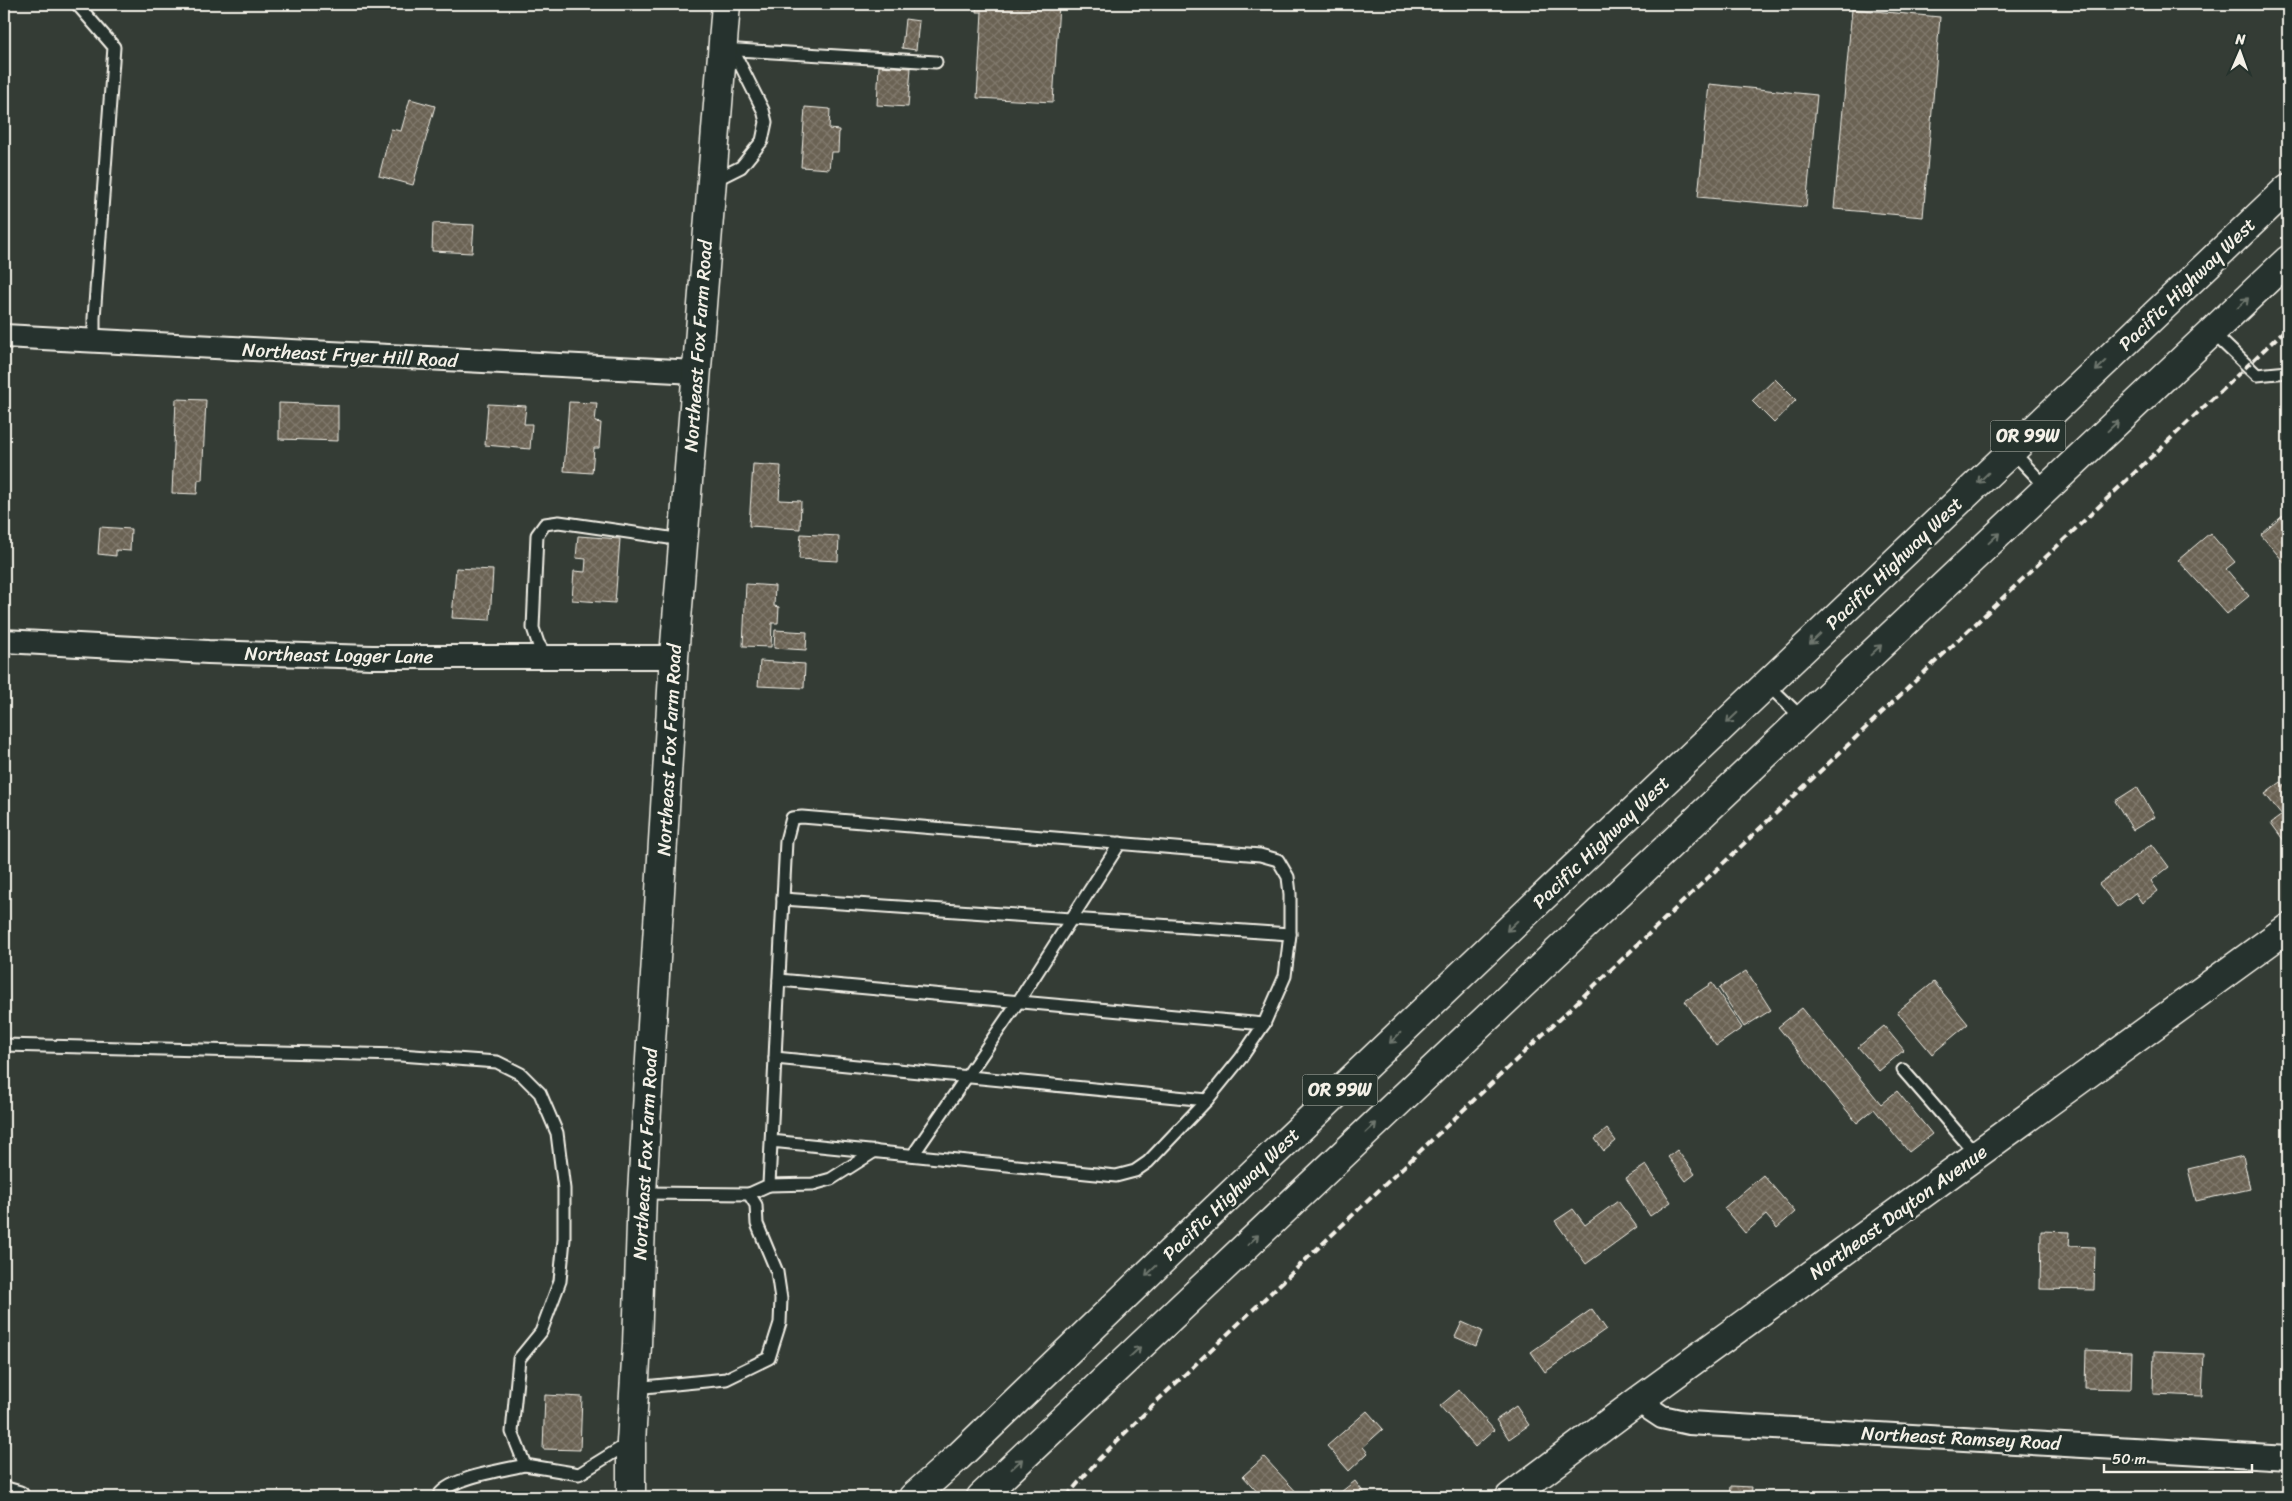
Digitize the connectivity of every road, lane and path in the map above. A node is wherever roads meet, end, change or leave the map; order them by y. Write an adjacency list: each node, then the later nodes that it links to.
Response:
1 (77, 4): 10 (lane)
2 (726, 4): 3 (main road, Northeast Fox Farm Road)
3 (728, 50): 4 (lane); 5 (main road, Northeast Fox Farm Road); 5 (lane)
4 (936, 62)
5 (711, 182): 11 (main road, Northeast Fox Farm Road)
6 (2288, 188): 13 (main road, Pacific Highway West / OR 99W, one-way to 13)
7 (2288, 260): 8 (main road, OR 99W, one-way to 7)
8 (2212, 332): 12 (lane); 14 (main road, OR 99W, one-way to 8)
9 (4, 336): 10 (street, Northeast Fryer Hill Road)
10 (94, 342): 11 (street, Northeast Fryer Hill Road)
11 (696, 372): 15 (main road, Northeast Fox Farm Road)
12 (2288, 372)
13 (2012, 450): 14 (lane); 19 (main road, Pacific Highway West / OR 99W, one-way to 19)
14 (2047, 488): 20 (main road, OR 99W, one-way to 14)
15 (683, 540): 17 (main road, Northeast Fox Farm Road); 18 (lane)
16 (4, 641): 18 (street, Northeast Logger Lane)
17 (674, 657): 18 (street, Northeast Logger Lane); 39 (main road, Northeast Fox Farm Road)
18 (547, 658)
19 (1767, 684): 20 (lane); 50 (main road, Pacific Highway West / OR 99W, one-way to 50)
20 (1803, 719): 51 (main road, OR 99W, one-way to 20)
21 (1120, 844): 22 (lane); 23 (lane); 25 (lane)
22 (783, 899): 23 (lane); 26 (lane)
23 (1072, 919): 25 (lane); 27 (lane)
24 (2288, 928): 36 (main road, Northeast Dayton Avenue)
25 (1290, 934): 28 (lane)
26 (779, 980): 27 (lane); 30 (lane)
27 (1018, 1002): 28 (lane); 32 (lane)
28 (1264, 1024): 33 (lane)
29 (4, 1045): 45 (lane)
30 (775, 1058): 32 (lane); 34 (lane)
31 (1903, 1070): 36 (lane)
32 (965, 1076): 33 (lane); 37 (lane)
33 (1207, 1100): 37 (lane)
34 (771, 1141): 35 (lane); 38 (lane)
35 (875, 1151): 37 (lane); 38 (lane)
36 (1976, 1154): 42 (main road, Northeast Dayton Avenue)
37 (913, 1155)
38 (769, 1185): 40 (lane)
39 (642, 1193): 40 (lane); 41 (main road, Northeast Fox Farm Road)
40 (749, 1194): 41 (lane)
41 (634, 1388): 43 (main road, Northeast Fox Farm Road)
42 (1638, 1401): 44 (street, Northeast Ramsey Road); 52 (main road, Northeast Dayton Avenue)
43 (631, 1442): 45 (lane); 49 (main road, Northeast Fox Farm Road)
44 (2288, 1458)
45 (525, 1466): 48 (lane)
46 (4, 1493): 47 (street)
47 (18, 1497)
48 (438, 1497)
49 (631, 1497)
50 (914, 1497)
51 (982, 1497)
52 (1510, 1497)

